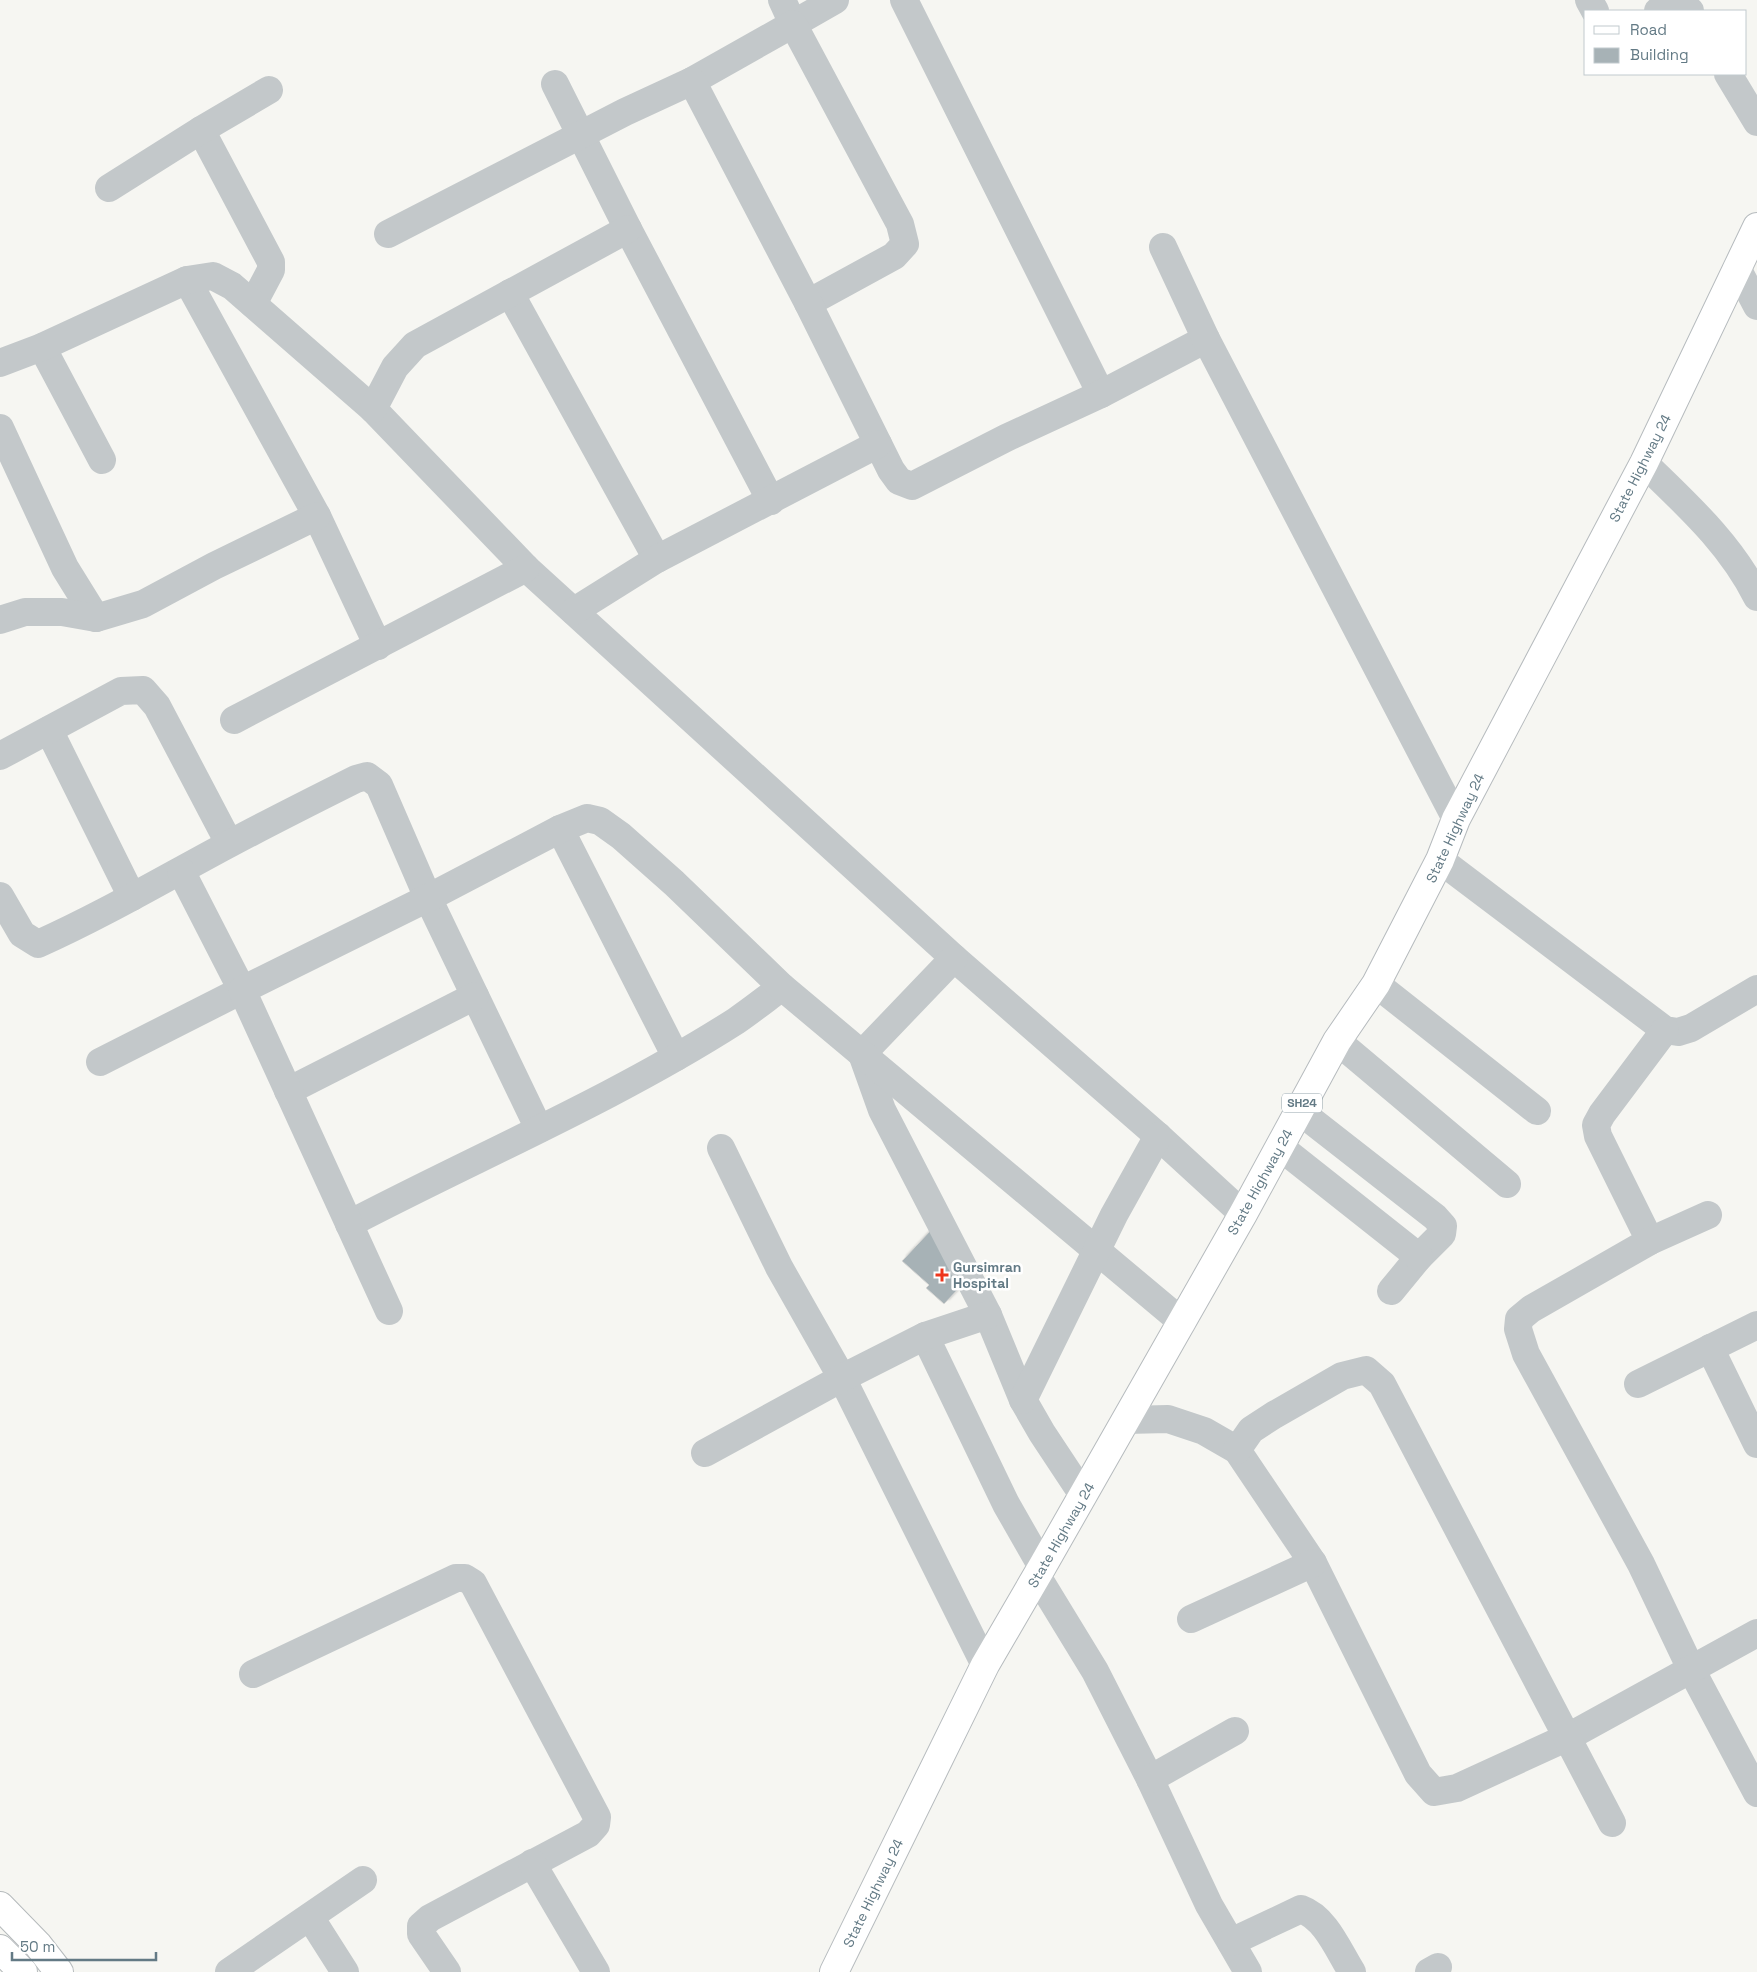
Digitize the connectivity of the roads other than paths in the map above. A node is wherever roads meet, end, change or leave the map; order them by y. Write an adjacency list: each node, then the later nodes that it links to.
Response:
1 (835, 0): 5 (street)
2 (904, 0): 27 (street)
3 (1660, 10): 4 (street)
4 (1689, 10)
5 (788, 12): 7 (street); 21 (street)
6 (1729, 75): 10 (street)
7 (692, 81): 12 (street); 21 (street)
8 (554, 84): 12 (street)
9 (269, 90): 11 (street)
10 (1757, 122)
11 (201, 130): 13 (street); 22 (street)
12 (580, 135): 15 (street); 16 (street)
13 (109, 188)
14 (1757, 227): 18 (main road, State Highway 24 / SH24)
15 (628, 229): 20 (street); 33 (street)
16 (388, 234)
17 (1163, 247): 24 (street)
18 (1737, 268): 23 (street); 32 (main road, State Highway 24 / SH24)
19 (187, 280): 22 (street); 25 (street); 34 (street)
20 (510, 293): 28 (street); 35 (street)
21 (808, 303): 30 (street)
22 (253, 304): 28 (street)
23 (1757, 306)
24 (1206, 339): 27 (street); 46 (street)
25 (42, 347): 26 (street); 31 (street)
26 (0, 364)
27 (1101, 394): 30 (street)
28 (373, 409): 36 (street)
29 (0, 428): 40 (street)
30 (878, 444): 33 (street)
31 (102, 460)
32 (1644, 463): 37 (street); 46 (main road, State Highway 24 / SH24)
33 (771, 501): 35 (street)
34 (317, 516): 40 (street); 42 (street)
35 (657, 559): 39 (street)
36 (526, 568): 39 (street); 42 (street)
37 (1751, 570): 38 (street)
38 (1757, 597)
39 (574, 611): 54 (street)
40 (96, 618): 41 (street)
41 (0, 620)
42 (378, 646): 43 (street)
43 (234, 720)
44 (49, 730): 45 (street); 48 (street); 52 (street)
45 (0, 756)
46 (1456, 819): 49 (main road, State Highway 24 / SH24)
47 (560, 829): 53 (street); 56 (street); 63 (street)
48 (229, 843): 50 (street); 53 (street)
49 (1440, 860): 55 (main road, State Highway 24 / SH24); 60 (street)
50 (181, 871): 52 (street); 58 (street)
51 (0, 896): 52 (street)
52 (132, 897)
53 (428, 898): 58 (street); 59 (street)
54 (954, 958): 62 (street); 69 (street)
55 (1376, 984): 61 (main road, State Highway 24 / SH24); 67 (street)
56 (782, 987): 62 (street); 63 (street)
57 (1757, 988): 60 (street)
58 (242, 990): 64 (street); 65 (street)
59 (475, 996): 65 (street); 68 (street)
60 (1665, 1030): 76 (street)
61 (1337, 1041): 66 (main road, State Highway 24 / SH24); 72 (street)
62 (862, 1054): 77 (street); 81 (street)
63 (676, 1056): 68 (street)
64 (100, 1062)
65 (288, 1091): 75 (street)
66 (1298, 1110): 70 (main road, State Highway 24 / SH24); 78 (street)
67 (1537, 1112)
68 (540, 1129): 75 (street)
69 (1158, 1136): 73 (street); 77 (street)
70 (1280, 1147): 73 (main road, State Highway 24 / SH24); 78 (street)
71 (721, 1148): 86 (street)
72 (1507, 1184)
73 (1243, 1214): 82 (main road, State Highway 24 / SH24)
74 (1708, 1215): 76 (street)
75 (349, 1224): 80 (street)
76 (1650, 1241): 99 (street)
77 (1097, 1251): 82 (street); 88 (street)
78 (1419, 1257): 79 (street)
79 (1391, 1291)
80 (389, 1311)
81 (988, 1315): 84 (street); 88 (street)
82 (1182, 1322): 89 (main road, State Highway 24 / SH24)
83 (1757, 1325): 85 (street)
84 (925, 1336): 86 (street); 95 (street)
85 (1710, 1348): 87 (street); 90 (street)
86 (842, 1378): 92 (street); 98 (street)
87 (1638, 1384)
88 (1024, 1400): 93 (street)
89 (1126, 1420): 91 (street); 93 (main road, State Highway 24 / SH24)
90 (1757, 1444)
91 (1236, 1450): 94 (street); 102 (street)
92 (705, 1453)
93 (1083, 1495): 95 (main road, State Highway 24 / SH24)
94 (1313, 1563): 96 (street); 102 (street)
95 (1040, 1571): 98 (main road, State Highway 24 / SH24); 103 (street)
96 (1192, 1619)
97 (1757, 1633): 99 (street)
98 (985, 1665): 118 (main road, State Highway 24 / SH24)
99 (1691, 1668): 102 (street); 104 (street)
100 (253, 1674): 106 (street)
101 (1235, 1731): 103 (street)
102 (1568, 1737): 105 (street)
103 (1150, 1779): 110 (street)
104 (1755, 1784)
105 (1612, 1823)
106 (532, 1863): 116 (street); 117 (street)
107 (363, 1880): 109 (street)
108 (0, 1906): 113 (main road)
109 (310, 1917): 114 (street); 115 (street)
110 (1231, 1942): 119 (street); 120 (street)
111 (0, 1949): 112 (main road)
112 (19, 1971)
113 (59, 1972)
114 (229, 1972)
115 (345, 1972)
116 (447, 1972)
117 (596, 1972)
118 (834, 1972)
119 (1248, 1972)
120 (1352, 1972)

